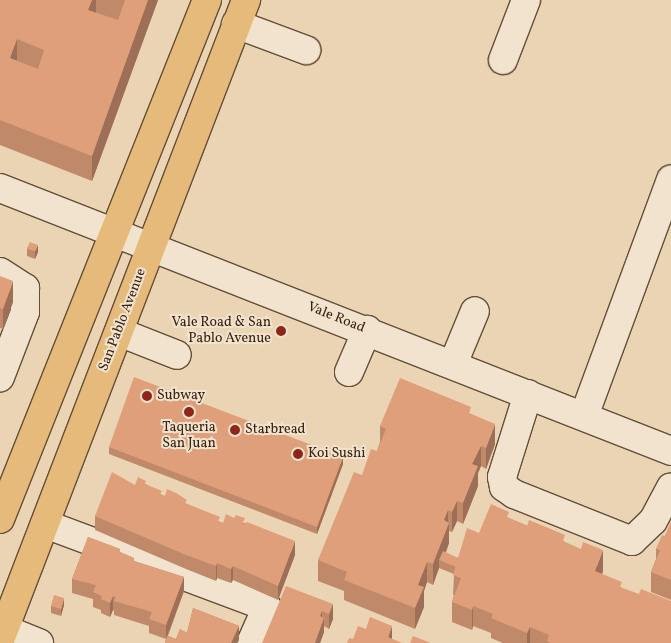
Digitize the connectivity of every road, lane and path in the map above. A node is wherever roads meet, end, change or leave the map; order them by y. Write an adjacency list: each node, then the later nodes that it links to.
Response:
1 (207, 0): 8 (main road)
2 (526, 0): 5 (street)
3 (241, 12): 4 (street); 9 (main road, San Pablo Avenue)
4 (306, 50)
5 (503, 60)
6 (671, 180): 19 (street)
7 (0, 188): 8 (street, Vale Road)
8 (113, 230): 9 (street, Vale Road); 22 (main road)
9 (152, 245): 12 (street, Vale Road); 13 (main road, San Pablo Avenue)
10 (0, 272): 17 (street)
11 (475, 311): 15 (street)
12 (367, 330): 15 (street, Vale Road); 16 (street)
13 (119, 332): 14 (street); 23 (main road, San Pablo Avenue)
14 (177, 355)
15 (453, 364): 18 (street, Vale Road)
16 (349, 372)
17 (0, 377)
18 (528, 394): 19 (street, Vale Road); 21 (street)
19 (584, 416): 20 (street, Vale Road)
20 (671, 451)
21 (671, 487)
22 (0, 519)
23 (45, 524): 24 (main road, San Pablo Avenue); 26 (street)
24 (2, 635): 25 (street)
25 (39, 643)
26 (251, 643)

